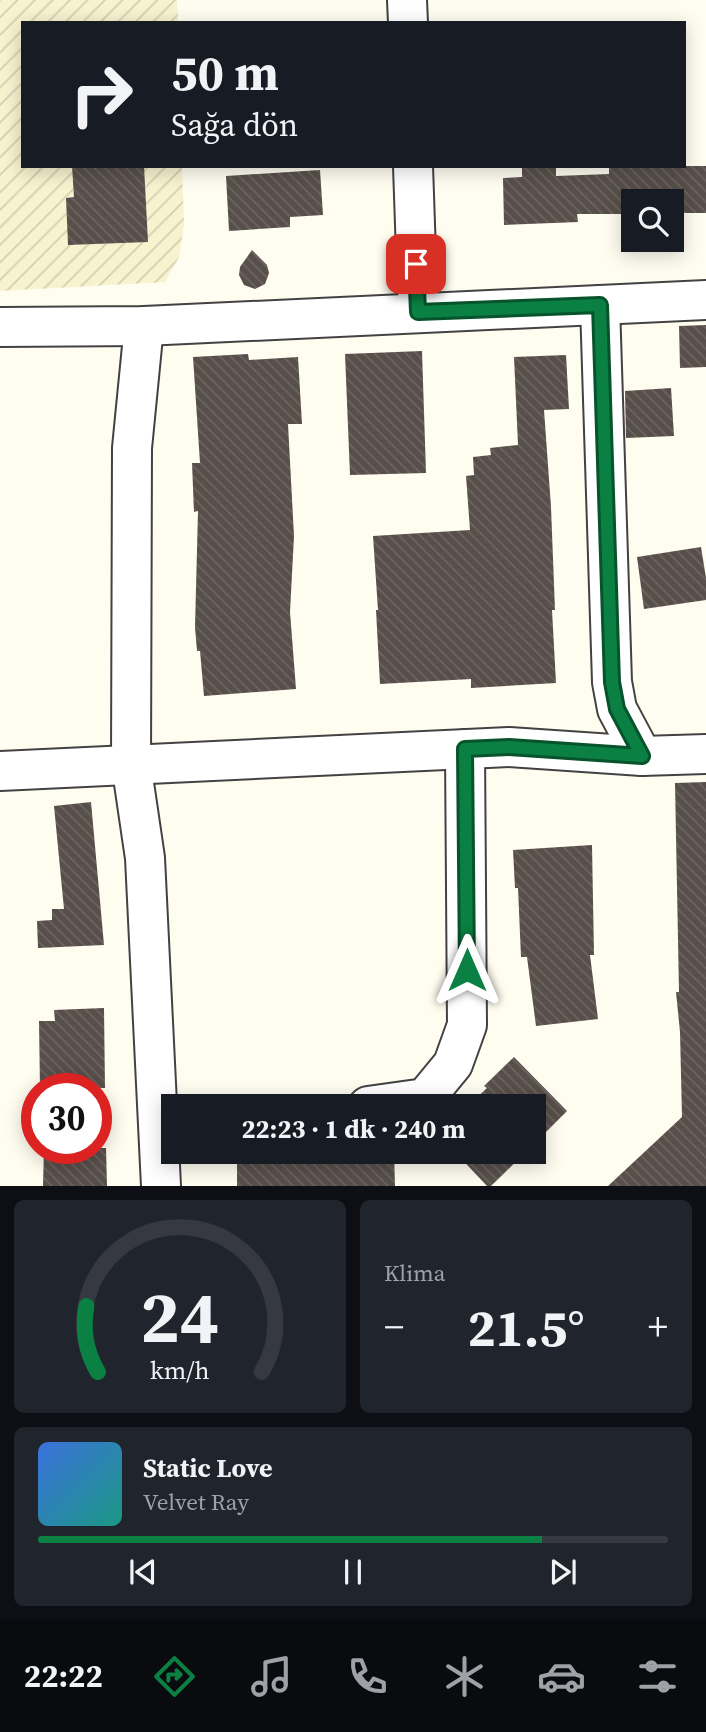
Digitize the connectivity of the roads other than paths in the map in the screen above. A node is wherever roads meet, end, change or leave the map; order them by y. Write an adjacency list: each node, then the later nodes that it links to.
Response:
1 (407, 0): 2 (street)
2 (408, 21)
3 (413, 168): 6 (street)
4 (706, 300): 5 (street)
5 (600, 305): 6 (street); 11 (street)
6 (418, 312): 7 (street)
7 (144, 326): 8 (street); 12 (street)
8 (0, 327)
9 (465, 749): 11 (street); 12 (street); 15 (street)
10 (706, 754): 11 (street)
11 (642, 756)
12 (131, 763): 13 (street); 14 (street)
13 (0, 771)
14 (163, 1094)
15 (428, 1094)
16 (162, 1164): 17 (street)
17 (161, 1186)

